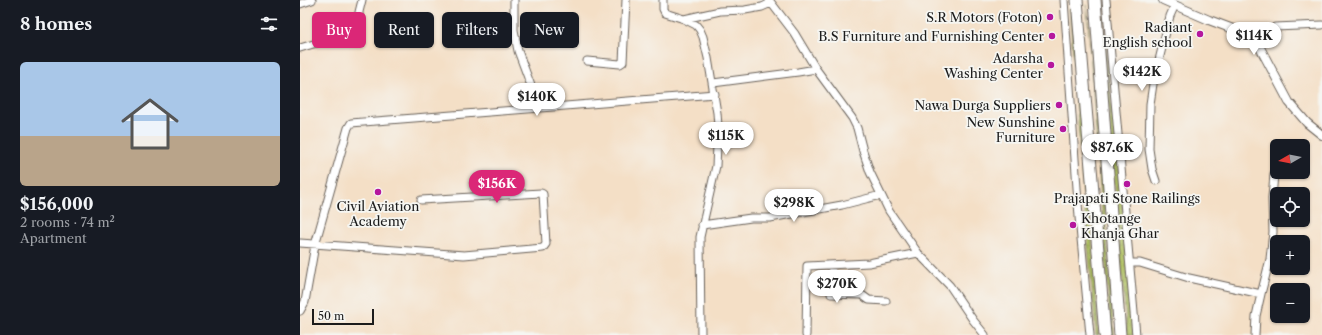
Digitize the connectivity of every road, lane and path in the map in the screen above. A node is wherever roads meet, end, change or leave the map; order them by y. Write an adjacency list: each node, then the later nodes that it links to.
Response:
1 (312, 0): 12 (street)
2 (362, 0): 17 (street)
3 (514, 0): 22 (street)
4 (626, 0): 18 (street)
5 (662, 0): 14 (street)
6 (1064, 0): 40 (street)
7 (1077, 0): 41 (highway)
8 (1095, 0): 42 (highway)
9 (1106, 0): 32 (street)
10 (1163, 0): 13 (street)
11 (770, 2): 14 (street); 19 (street)
12 (300, 4)
13 (1175, 5): 16 (street); 25 (street)
14 (684, 19): 20 (street)
15 (1322, 25): 16 (street)
16 (1257, 42): 23 (street)
17 (300, 48)
18 (587, 61)
19 (816, 69): 20 (street); 26 (street)
20 (713, 83): 21 (street)
21 (714, 94): 22 (street); 28 (street)
22 (538, 107): 30 (street)
23 (1322, 135)
24 (1274, 179): 34 (street)
25 (1156, 181)
26 (881, 195): 28 (street); 31 (street)
27 (420, 200): 30 (street)
28 (702, 225): 37 (street)
29 (300, 243): 30 (street)
30 (315, 245): 36 (street)
31 (918, 253): 33 (street); 39 (street)
32 (1130, 263): 34 (street); 43 (street)
33 (832, 265): 35 (street); 38 (street)
34 (1261, 294): 44 (street)
35 (886, 301)
36 (300, 310)
37 (701, 335)
38 (806, 335)
39 (985, 335)
40 (1090, 335)
41 (1105, 335)
42 (1120, 335)
43 (1136, 335)
44 (1256, 335)

